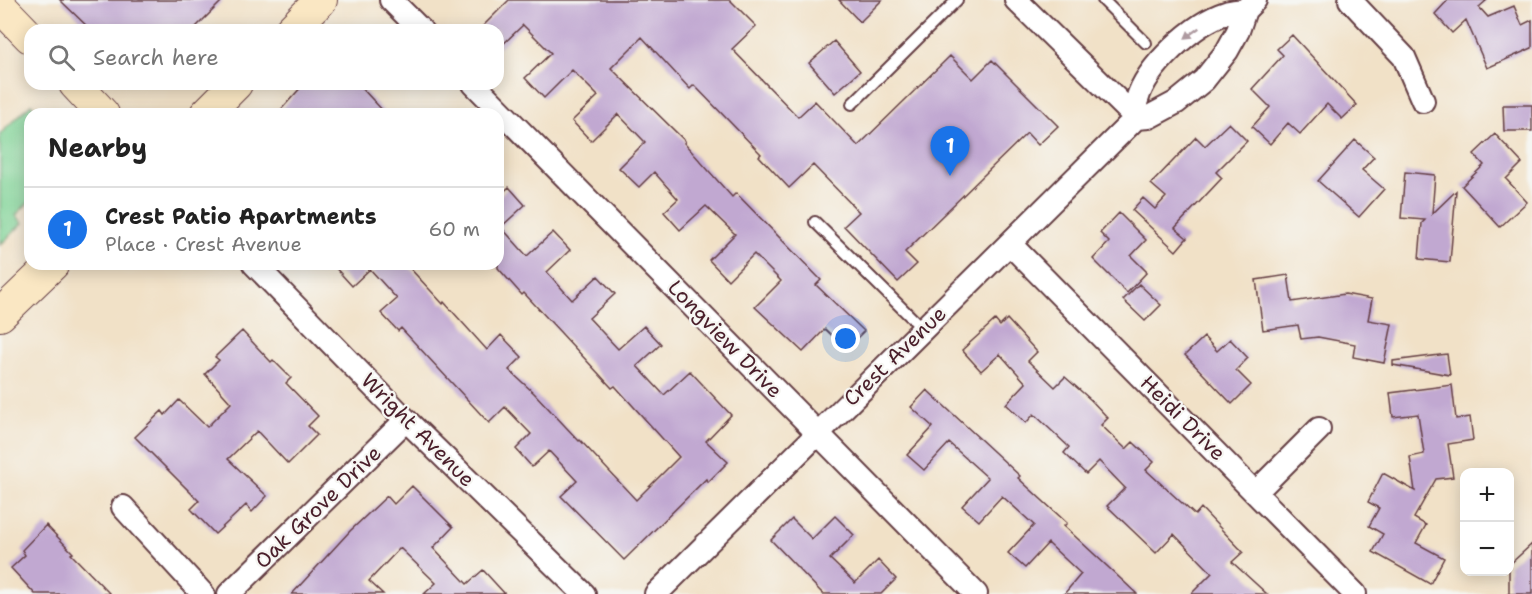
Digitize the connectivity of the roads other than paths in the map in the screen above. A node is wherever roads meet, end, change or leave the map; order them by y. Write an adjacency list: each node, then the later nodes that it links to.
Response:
1 (321, 0): 9 (main road)
2 (392, 0): 10 (street)
3 (957, 0): 17 (lane)
4 (1016, 0): 22 (street)
5 (1103, 0): 12 (lane)
6 (1350, 0): 16 (street)
7 (1250, 5): 22 (street, Crest Avenue); 22 (street, Crest Avenue, one-way to 22)
8 (0, 6): 11 (main road)
9 (297, 24)
10 (415, 24)
11 (24, 31)
12 (1146, 44)
13 (81, 90): 18 (main road)
14 (230, 90): 19 (main road)
15 (480, 90): 20 (street, Longview Drive)
16 (1423, 100)
17 (852, 104)
18 (97, 108)
19 (212, 108)
20 (498, 108)
21 (504, 114): 31 (street, Longview Drive)
22 (1136, 118): 24 (street, Crest Avenue)
23 (815, 222): 28 (lane)
24 (1010, 244): 28 (street, Crest Avenue); 32 (street, Heidi Drive)
25 (46, 270): 27 (main road)
26 (260, 270): 29 (street, Wright Avenue)
27 (0, 315)
28 (922, 328): 31 (street, Crest Avenue)
29 (406, 420): 35 (street, Oak Grove Drive); 36 (street, Wright Avenue)
30 (1319, 429): 32 (street)
31 (819, 433): 37 (street, Crest Avenue); 38 (street, Longview Drive)
32 (1256, 492): 39 (street, Heidi Drive)
33 (123, 507): 34 (street)
34 (203, 594)
35 (230, 594)
36 (584, 594)
37 (656, 594)
38 (976, 594)
39 (1355, 594)

